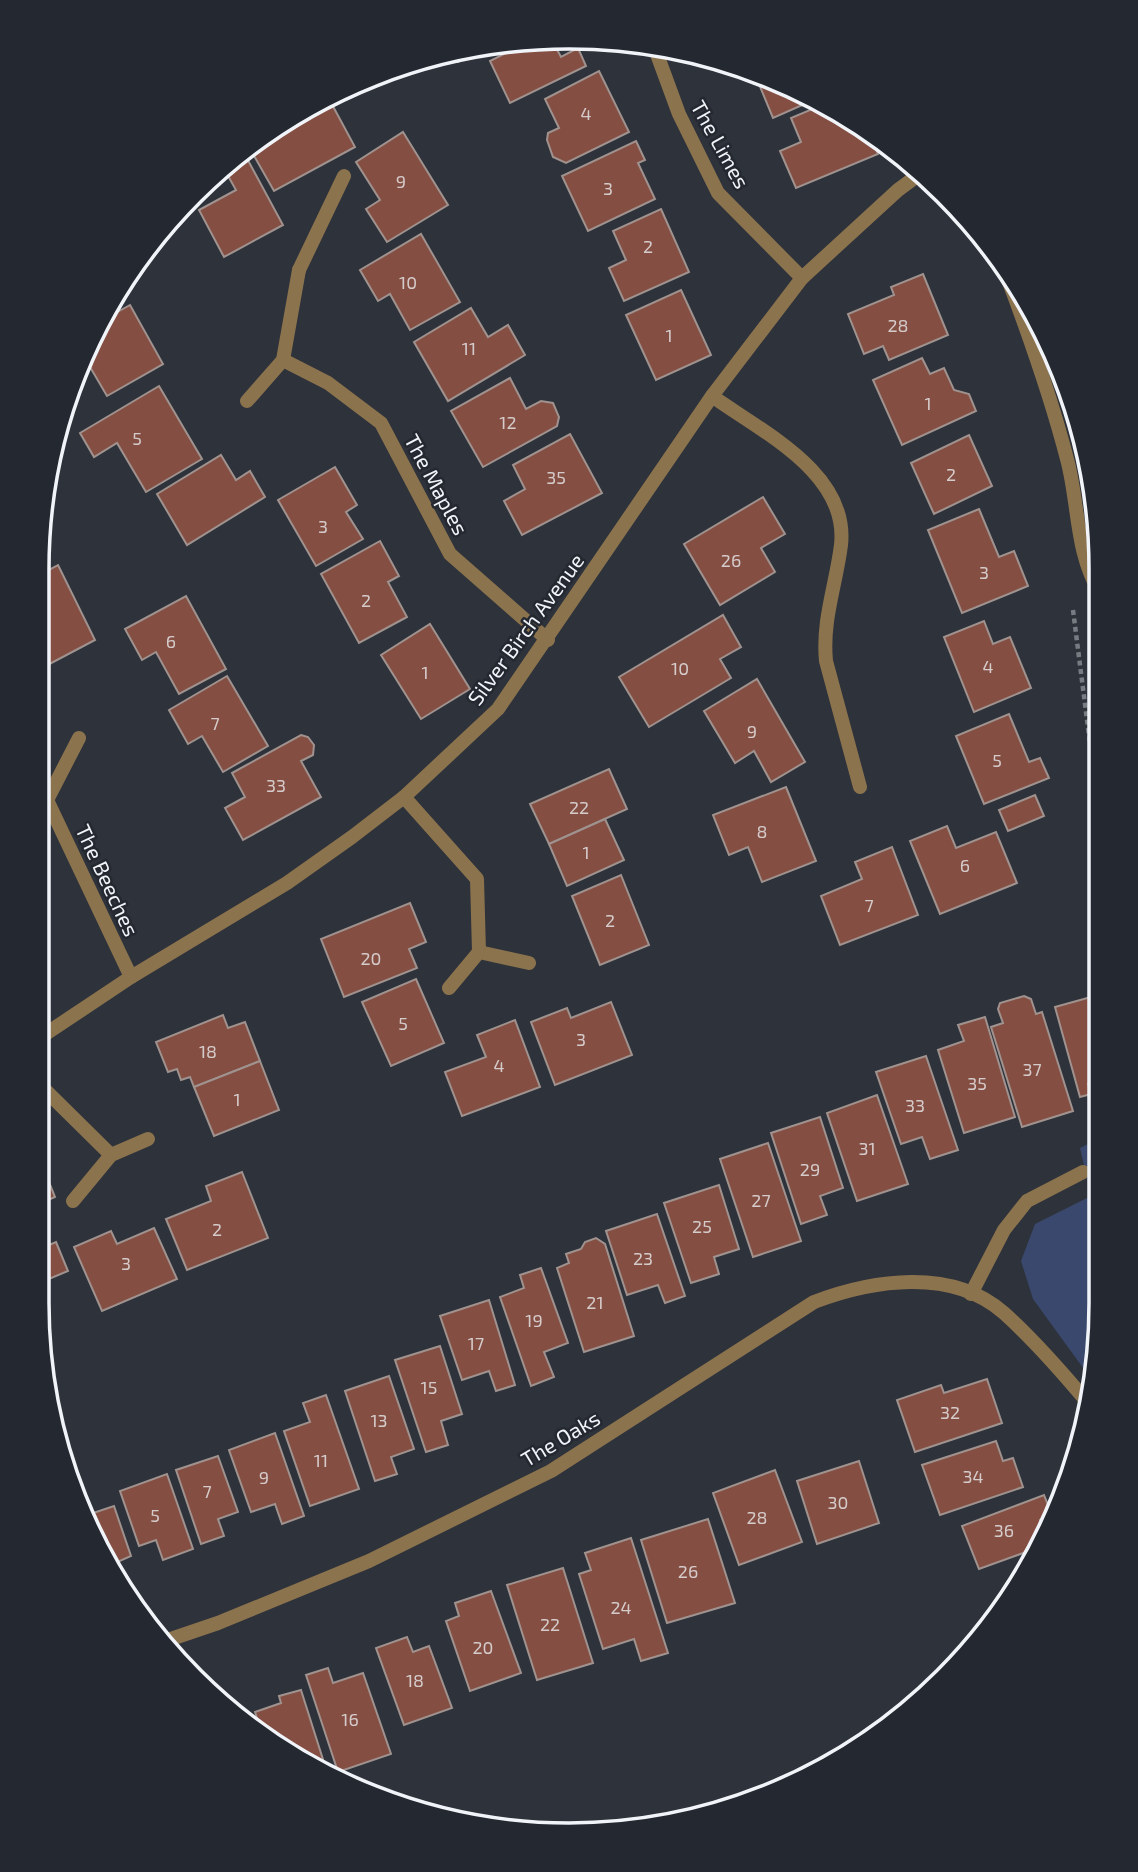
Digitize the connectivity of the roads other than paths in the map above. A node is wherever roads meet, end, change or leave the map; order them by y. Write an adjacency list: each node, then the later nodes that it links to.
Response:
1 (658, 57): 4 (street, The Limes)
2 (344, 176): 6 (street)
3 (913, 179): 4 (street, Silver Birch Avenue)
4 (802, 278): 7 (street, Silver Birch Avenue)
5 (1019, 309): 9 (street)
6 (283, 360): 8 (street); 10 (street, The Maples)
7 (712, 396): 10 (street, Silver Birch Avenue); 12 (street)
8 (247, 401)
9 (1089, 567)
10 (548, 640): 14 (street, Silver Birch Avenue)
11 (79, 738): 13 (street, The Beeches)
12 (860, 787)
13 (49, 790)
14 (404, 797): 16 (street); 18 (street, Silver Birch Avenue)
15 (49, 813): 18 (street, The Beeches)
16 (479, 952): 17 (street); 19 (street)
17 (529, 963)
18 (131, 977): 20 (street, Silver Birch Avenue)
19 (449, 988)
20 (49, 1032)
21 (49, 1094): 23 (street)
22 (148, 1139): 23 (street)
23 (111, 1155): 25 (street)
24 (1083, 1172): 26 (street)
25 (73, 1201)
26 (971, 1294): 27 (street, The Oaks); 28 (street, The Oaks)
27 (1081, 1395)
28 (172, 1639)

